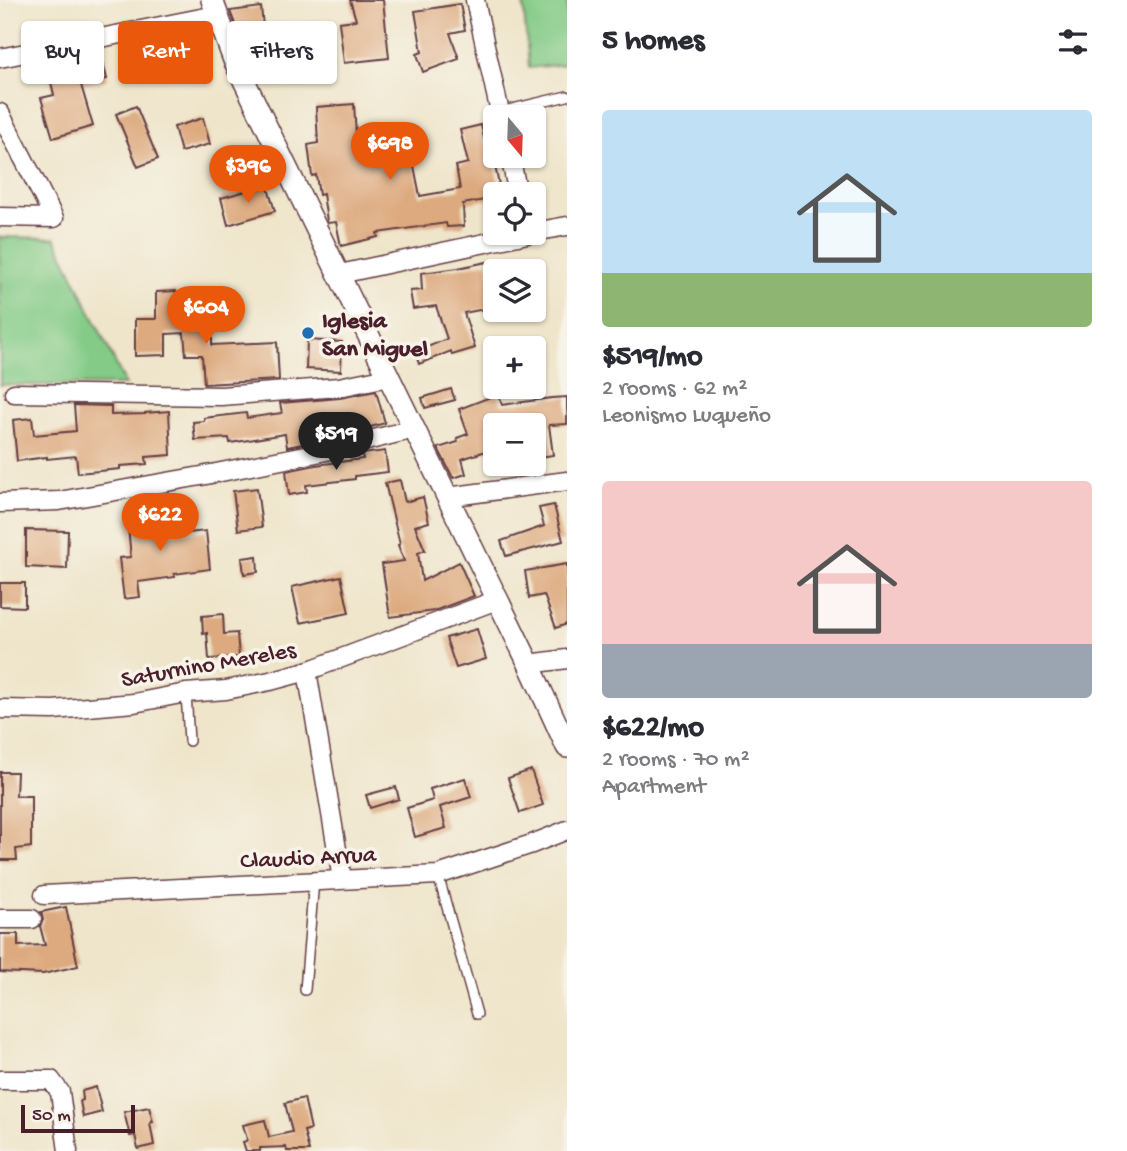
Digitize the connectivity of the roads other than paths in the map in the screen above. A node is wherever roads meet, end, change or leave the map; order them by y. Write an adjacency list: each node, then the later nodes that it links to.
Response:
1 (475, 0): 5 (street)
2 (214, 8): 3 (street); 12 (street)
3 (0, 58)
4 (567, 96): 6 (lane)
5 (498, 105)
6 (535, 105)
7 (0, 113): 8 (street)
8 (0, 217)
9 (567, 226): 10 (street)
10 (546, 230)
11 (483, 243): 12 (street)
12 (340, 274): 13 (street)
13 (388, 377): 14 (street); 15 (street)
14 (13, 393)
15 (414, 429): 17 (street); 18 (street)
16 (567, 481): 17 (street)
17 (447, 497): 19 (street)
18 (0, 503)
19 (497, 600): 21 (street); 22 (street, Saturnino Mereles)
20 (567, 659): 21 (street)
21 (529, 664): 26 (street)
22 (307, 671): 23 (street, Saturnino Mereles); 29 (street)
23 (186, 693): 24 (street, Saturnino Mereles); 25 (lane)
24 (0, 709)
25 (189, 741)
26 (567, 747)
27 (567, 830): 28 (street, Claudio Arrua)
28 (438, 875): 29 (street, Claudio Arrua); 35 (lane)
29 (342, 879): 30 (street, Claudio Arrua)
30 (314, 880): 31 (street, Claudio Arrua); 34 (lane)
31 (44, 895)
32 (0, 919): 33 (street)
33 (32, 919)
34 (304, 990)
35 (477, 1014)
36 (0, 1080): 37 (street)
37 (68, 1151)

